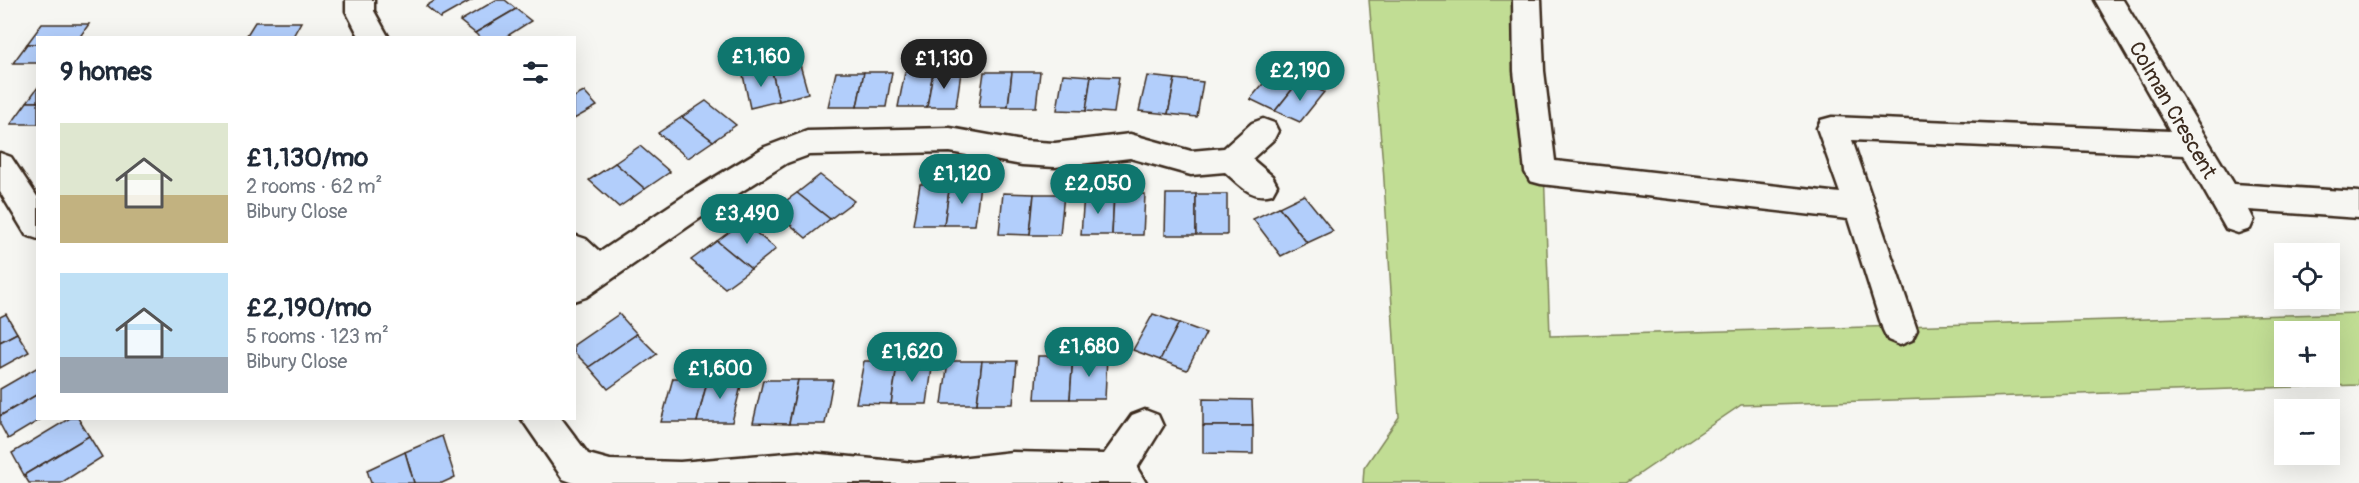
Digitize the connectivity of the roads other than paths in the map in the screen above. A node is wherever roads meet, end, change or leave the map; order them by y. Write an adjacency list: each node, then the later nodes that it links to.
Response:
1 (360, 0): 4 (street)
2 (1527, 0): 11 (street)
3 (2109, 0): 6 (street, Colman Crescent)
4 (374, 36)
5 (1263, 131): 7 (street)
6 (2193, 144): 10 (street, Colman Crescent); 11 (street)
7 (1232, 159): 9 (street); 13 (street)
8 (0, 165): 12 (street)
9 (1261, 185)
10 (2359, 205)
11 (1861, 208): 14 (street)
12 (36, 223)
13 (582, 269)
14 (1900, 330)
15 (541, 420): 17 (street)
16 (1145, 426): 17 (street)
17 (1121, 477)

